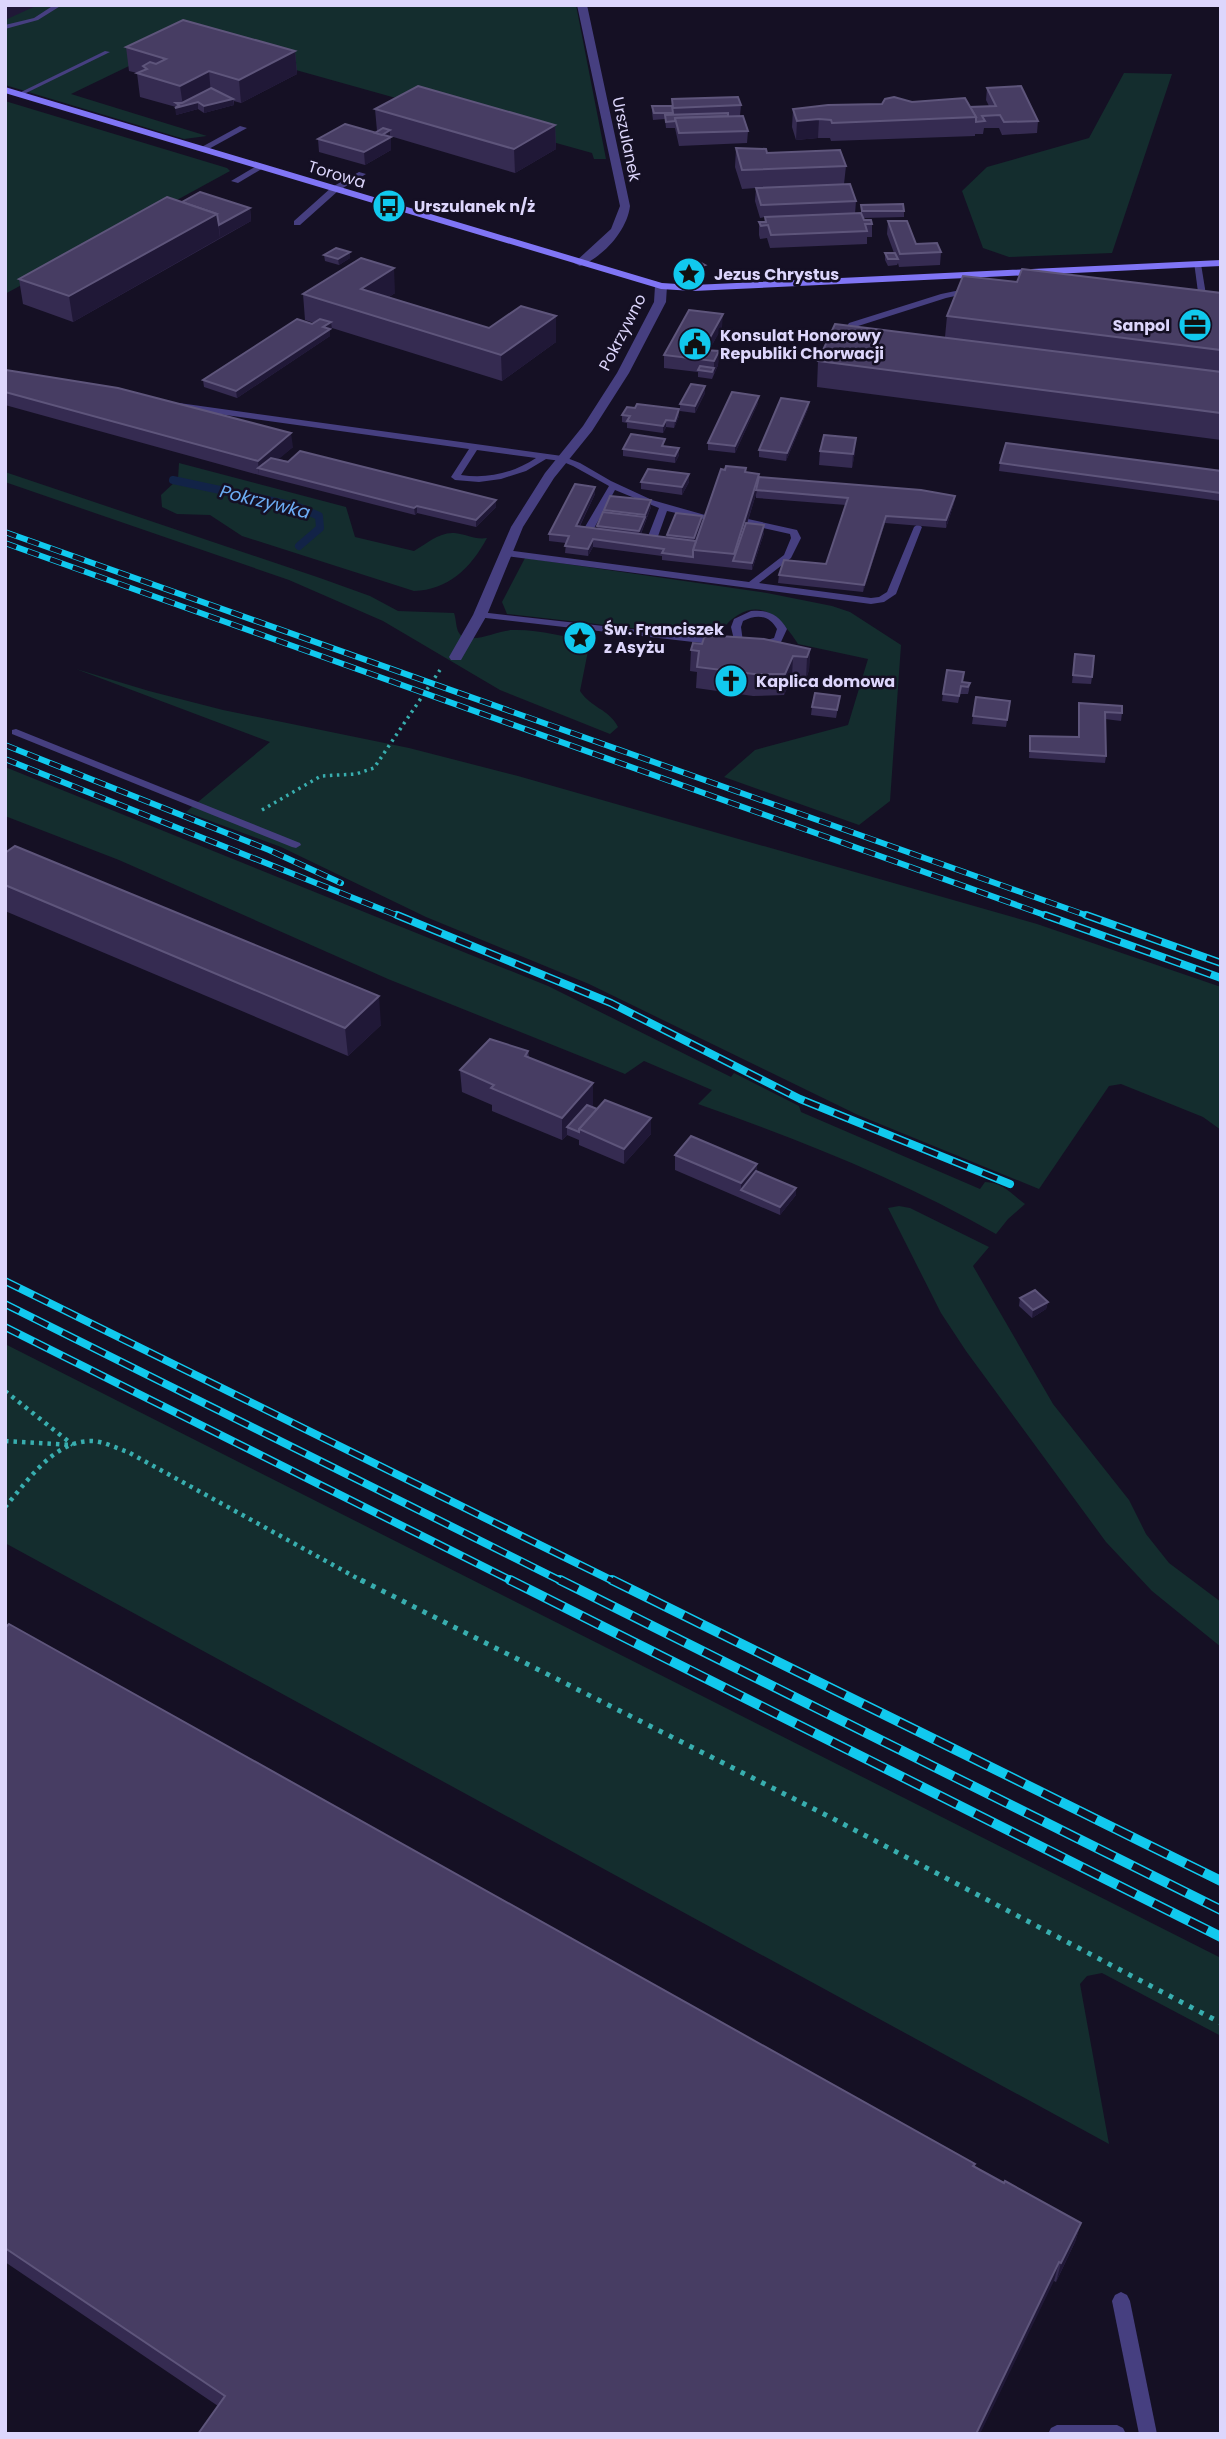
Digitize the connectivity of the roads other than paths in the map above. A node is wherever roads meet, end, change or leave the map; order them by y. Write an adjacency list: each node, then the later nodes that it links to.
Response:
1 (59, 5): 3 (lane)
2 (582, 5): 14 (street, Urszulanek)
3 (5, 27)
4 (107, 52): 6 (lane)
5 (5, 90): 6 (street, Torowa)
6 (20, 94): 8 (street, Torowa)
7 (243, 128): 8 (lane)
8 (202, 149): 9 (street, Torowa)
9 (261, 167): 11 (lane); 12 (street, Torowa)
10 (362, 174): 12 (lane)
11 (235, 181)
12 (335, 189): 13 (lane); 14 (street, Torowa)
13 (297, 223)
14 (580, 263): 17 (street, Torowa)
15 (1221, 263): 16 (street, Pokrzywno)
16 (1197, 264): 17 (street, Pokrzywno); 19 (lane)
17 (661, 286): 24 (street, Pokrzywno)
18 (976, 289): 20 (lane)
19 (1191, 309)
20 (862, 344)
21 (167, 404): 22 (lane)
22 (474, 448): 23 (lane); 23 (lane)
23 (544, 457): 24 (lane)
24 (562, 459): 25 (lane); 32 (street, Pokrzywno)
25 (613, 486): 26 (lane); 30 (lane)
26 (664, 508): 27 (lane); 31 (lane)
27 (709, 517)
28 (748, 522): 33 (lane)
29 (918, 527): 33 (lane)
30 (587, 532)
31 (652, 539)
32 (507, 553): 33 (lane); 34 (street, Pokrzywno)
33 (751, 585)
34 (480, 614): 35 (lane); 36 (street, Pokrzywno)
35 (738, 642): 35 (lane)
36 (456, 657)
37 (16, 732): 38 (lane)
38 (296, 845)
39 (1121, 2301): 42 (lane)
40 (1057, 2434): 41 (lane)
41 (1117, 2434)
42 (1148, 2434)

